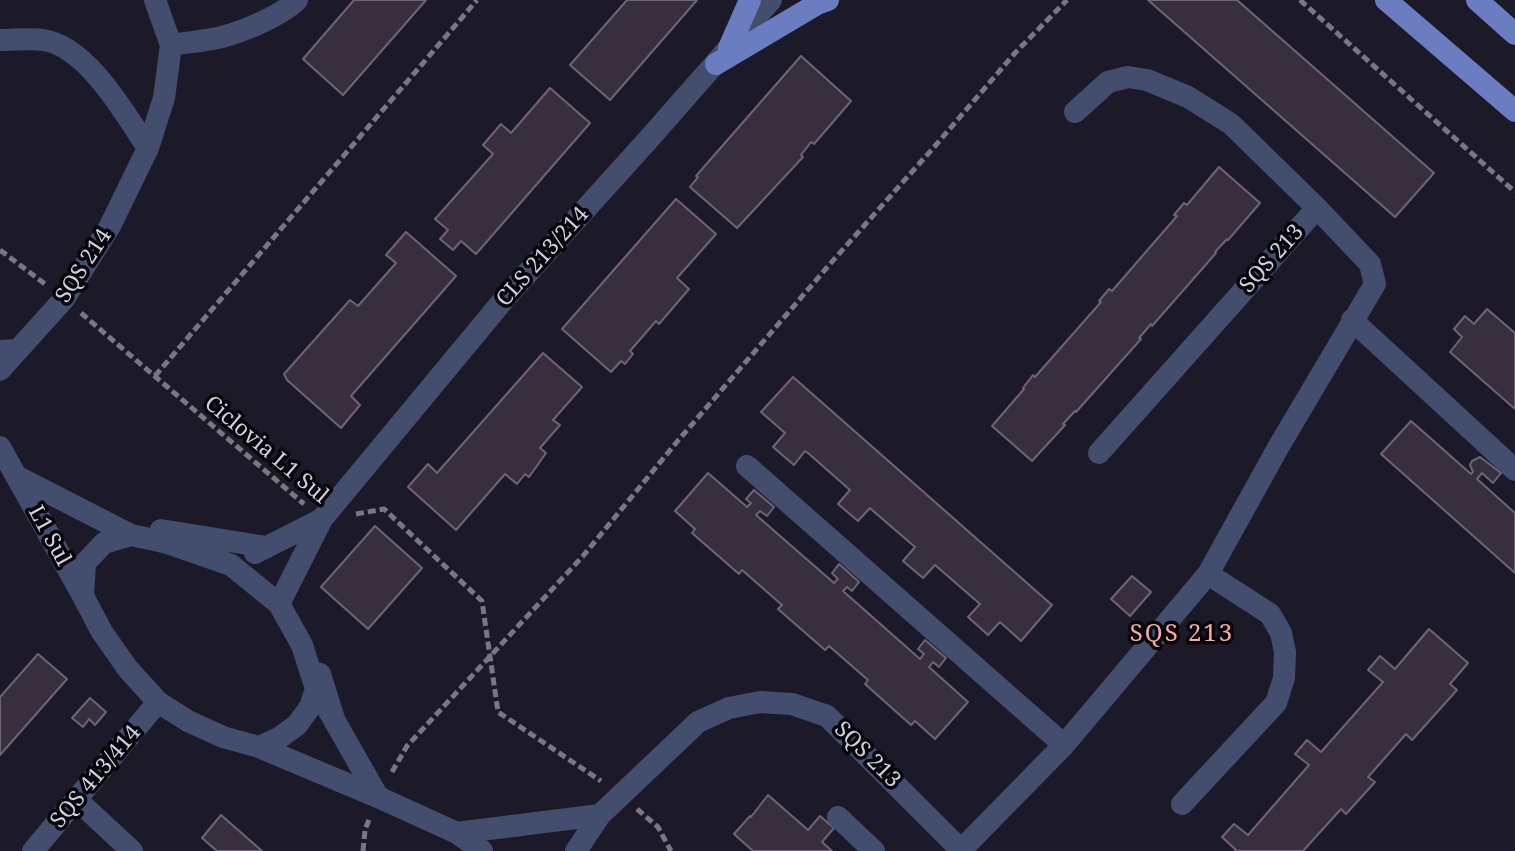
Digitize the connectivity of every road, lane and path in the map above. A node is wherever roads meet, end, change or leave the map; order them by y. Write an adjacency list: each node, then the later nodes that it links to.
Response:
1 (155, 0): 13 (street, SQS 214)
2 (297, 0): 13 (street)
3 (477, 0): 25 (path)
4 (750, 0): 14 (main road)
5 (771, 0): 14 (street, CLS 213/214)
6 (828, 0): 14 (main road)
7 (1067, 0): 40 (path)
8 (1300, 0): 18 (path)
9 (1386, 0): 15 (main road)
10 (1477, 0): 11 (main road)
11 (1515, 34)
12 (0, 40): 17 (street)
13 (171, 45): 17 (street, SQS 214)
14 (722, 56): 32 (street, CLS 213/214)
15 (1515, 111)
16 (1075, 112): 19 (street, SQS 213)
17 (148, 148): 21 (street, SQS 214)
18 (1515, 192)
19 (1317, 208): 22 (street, SQS 213); 27 (street, SQS 213)
20 (0, 250): 21 (path, Ciclovia L1 Sul)
21 (64, 299): 23 (street, SQS 214); 25 (path, Ciclovia L1 Sul)
22 (1352, 320): 29 (street); 36 (street, SQS 213)
23 (9, 350): 24 (street, SQS 214)
24 (0, 370)
25 (155, 376): 32 (path, Ciclovia L1 Sul)
26 (0, 447): 30 (street, L1 Sul)
27 (1099, 453)
28 (747, 466): 44 (street)
29 (1515, 470)
30 (16, 476): 31 (street, L1 Sul); 38 (street, L1 Sul)
31 (97, 519): 33 (street, L1 Sul); 34 (street)
32 (322, 519): 34 (street, CLS 213/214); 37 (street, CLS 213/214); 40 (path, Ciclovia L1 Sul)
33 (131, 535): 35 (street); 38 (street)
34 (266, 547): 35 (street, CLS 213/214)
35 (231, 565): 39 (street)
36 (1208, 574): 44 (street, SQS 213); 49 (street)
37 (291, 580): 39 (street, CLS 213/214); 43 (street)
38 (83, 596): 42 (street)
39 (279, 604): 41 (street)
40 (488, 656): 46 (path, Ciclovia L1 Sul); 47 (path)
41 (316, 689): 43 (street); 45 (street)
42 (158, 702): 45 (street); 48 (street, SQS 413/414)
43 (335, 722): 47 (street)
44 (1064, 745): 53 (street, SQS 213)
45 (259, 747): 47 (street)
46 (623, 795): 50 (street, SQS 213); 53 (street, SQS 213); 59 (path, Ciclovia L1 Sul)
47 (378, 797): 52 (street); 56 (path)
48 (77, 800): 54 (street, SQS 413/414); 55 (street)
49 (1182, 804)
50 (600, 815): 52 (street); 58 (street, SQS 213)
51 (838, 817): 60 (street)
52 (457, 833): 57 (street)
53 (962, 850)
54 (33, 851)
55 (132, 851)
56 (363, 851)
57 (482, 851)
58 (576, 851)
59 (671, 851)
60 (874, 851)

